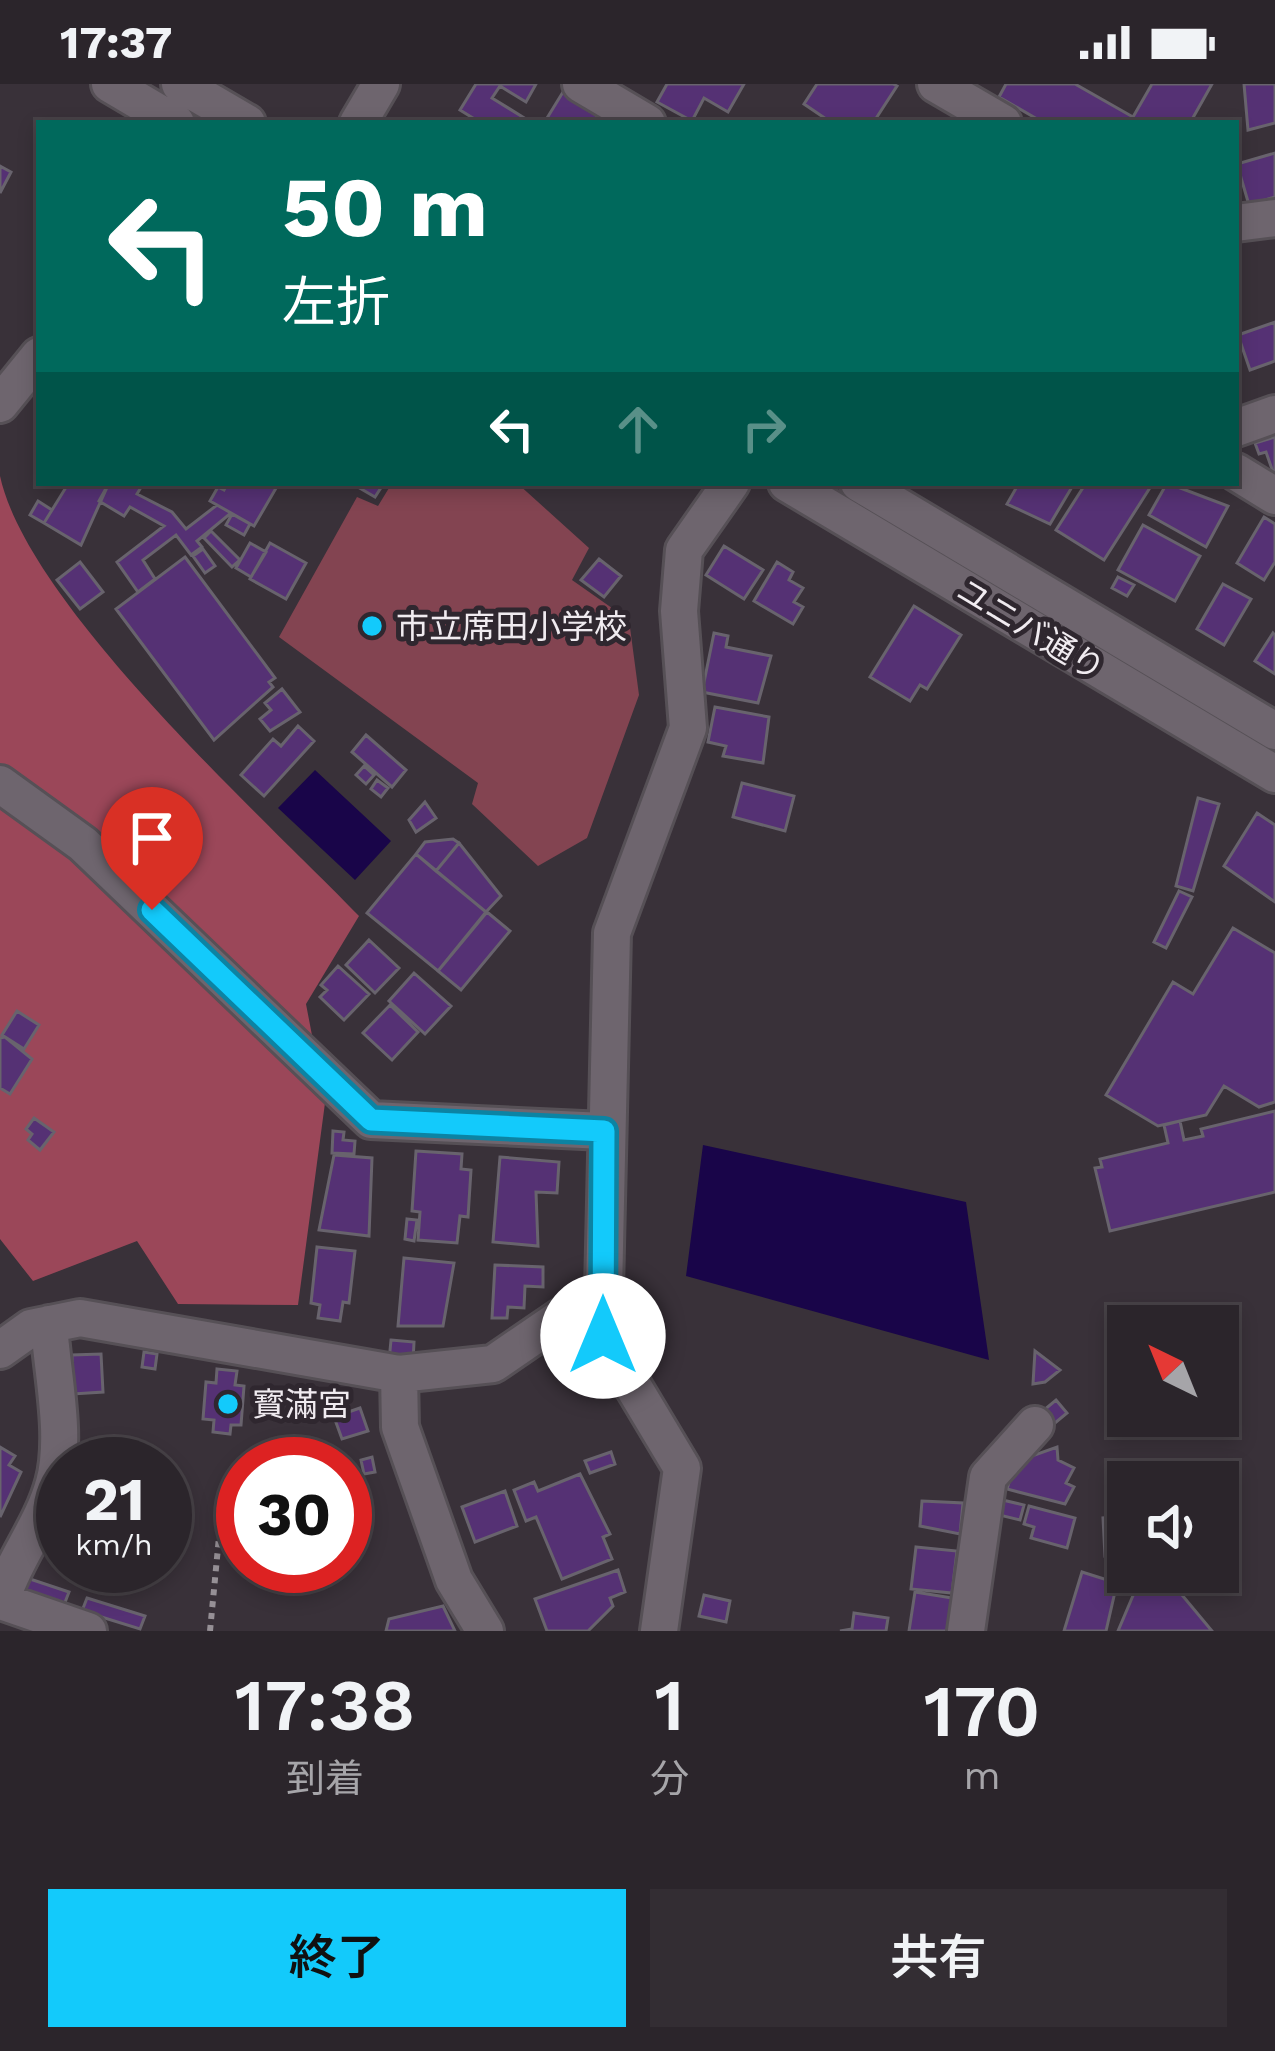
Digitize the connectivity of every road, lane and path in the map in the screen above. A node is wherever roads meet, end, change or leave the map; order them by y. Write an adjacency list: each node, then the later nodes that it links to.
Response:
1 (110, 84): 6 (street)
2 (180, 84): 7 (street)
3 (381, 84): 8 (street)
4 (580, 84): 9 (street)
5 (951, 97): 10 (street)
6 (171, 120)
7 (242, 120)
8 (360, 120)
9 (642, 120)
10 (997, 120)
11 (1275, 218): 12 (street)
12 (1239, 223)
13 (36, 360): 14 (street)
14 (0, 404)
15 (1275, 414): 16 (street)
16 (1239, 427)
17 (1239, 474): 21 (street)
18 (729, 486): 25 (street)
19 (792, 486): 23 (street, ユニバ通り)
20 (864, 486): 22 (street, ユニバ通り)
21 (1275, 496)
22 (1275, 731)
23 (1275, 774)
24 (0, 784): 25 (street)
25 (604, 1131): 26 (street)
26 (604, 1288): 29 (street); 36 (street)
27 (49, 1324): 28 (street); 29 (street); 32 (street)
28 (0, 1350)
29 (399, 1374): 35 (street)
30 (1035, 1426): 37 (street)
31 (216, 1563): 34 (path)
32 (0, 1601): 33 (street)
33 (88, 1631)
34 (209, 1631)
35 (485, 1631)
36 (659, 1631)
37 (966, 1631)

